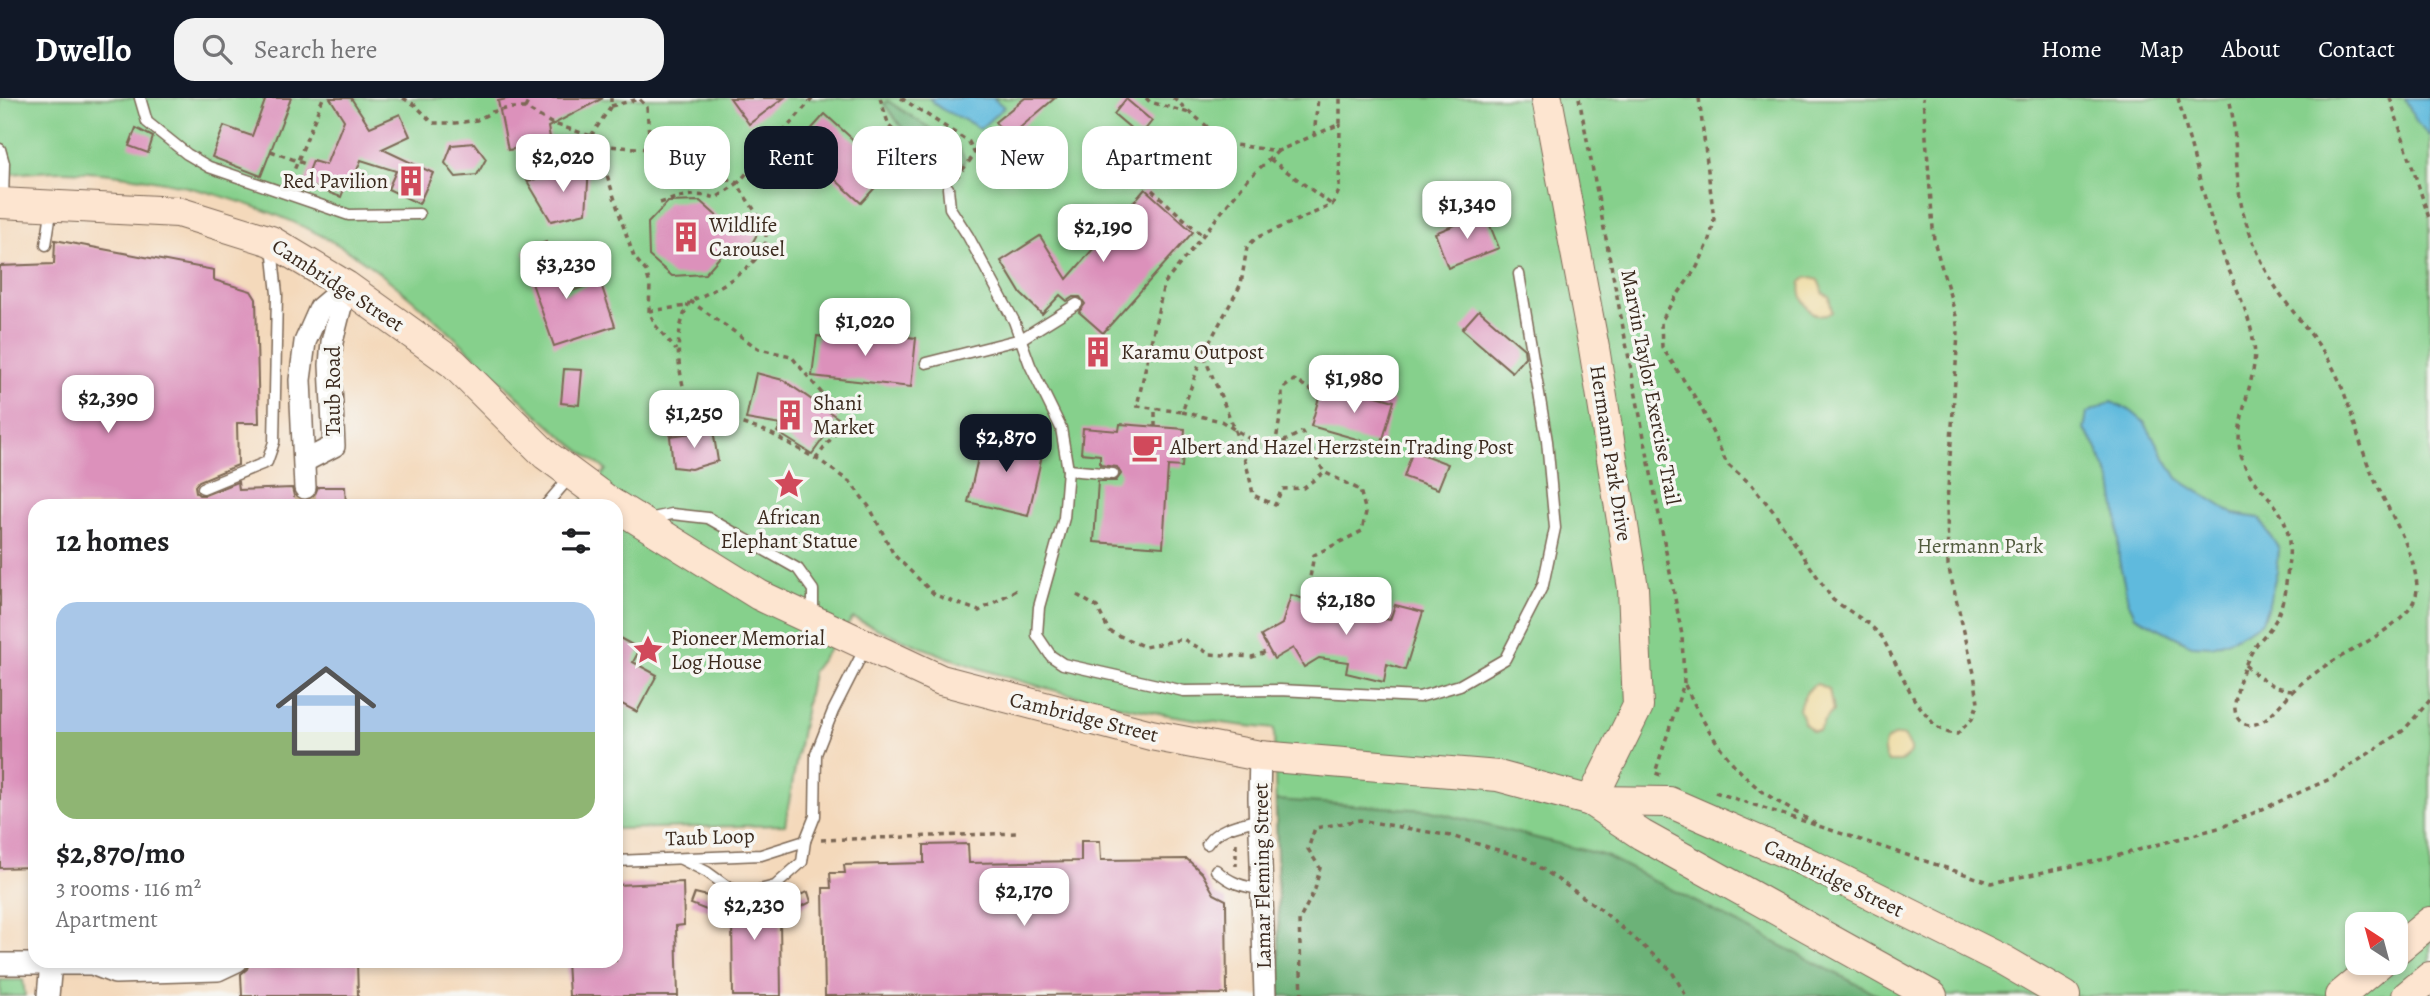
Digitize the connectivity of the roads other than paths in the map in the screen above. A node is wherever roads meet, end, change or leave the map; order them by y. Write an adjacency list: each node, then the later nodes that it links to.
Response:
1 (140, 98): 7 (lane)
2 (1547, 98): 27 (street, Hermann Park Drive)
3 (0, 149): 5 (lane)
4 (948, 189): 13 (lane)
5 (1, 203): 6 (street, Cambridge Street)
6 (52, 205): 8 (street, Cambridge Street); 9 (lane)
7 (419, 214)
8 (271, 241): 11 (street, Cambridge Street); 19 (lane)
9 (46, 245)
10 (1519, 274): 16 (lane)
11 (346, 286): 15 (street, Taub Road); 15 (street, Taub Road); 18 (street, Cambridge Street)
12 (1077, 304): 13 (lane)
13 (1021, 338): 14 (lane); 16 (lane)
14 (926, 363)
15 (305, 461): 20 (street, Taub Road)
16 (1068, 470): 17 (lane)
17 (1113, 474)
18 (572, 475): 21 (lane); 22 (street, Cambridge Street)
19 (204, 488)
20 (305, 488)
21 (551, 499)
22 (607, 499)
23 (624, 511): 24 (street, Cambridge Street); 24 (lane)
24 (813, 621): 25 (street, Cambridge Street)
25 (866, 646): 26 (street, Cambridge Street); 29 (lane)
26 (1260, 756): 27 (street, Cambridge Street); 28 (street, Lamar Fleming Street)
27 (1591, 801): 46 (street, Cambridge Street); 47 (street, Cambridge Street)
28 (1260, 819): 30 (lane); 34 (street, Lamar Fleming Street)
29 (805, 841): 31 (lane, Taub Loop); 31 (lane)
30 (1207, 844)
31 (679, 857): 32 (lane, Taub Loop)
32 (623, 860)
33 (1216, 870): 34 (lane)
34 (1262, 889): 45 (street, Lamar Fleming Street)
35 (2430, 922): 36 (street)
36 (2408, 940)
37 (28, 963): 38 (street)
38 (0, 964)
39 (51, 968): 44 (street)
40 (106, 968): 41 (street)
41 (222, 968)
42 (2365, 975): 48 (street)
43 (2430, 977): 49 (street)
44 (48, 996)
45 (1265, 996)
46 (1932, 996)
47 (2065, 996)
48 (2340, 996)
49 (2407, 996)

